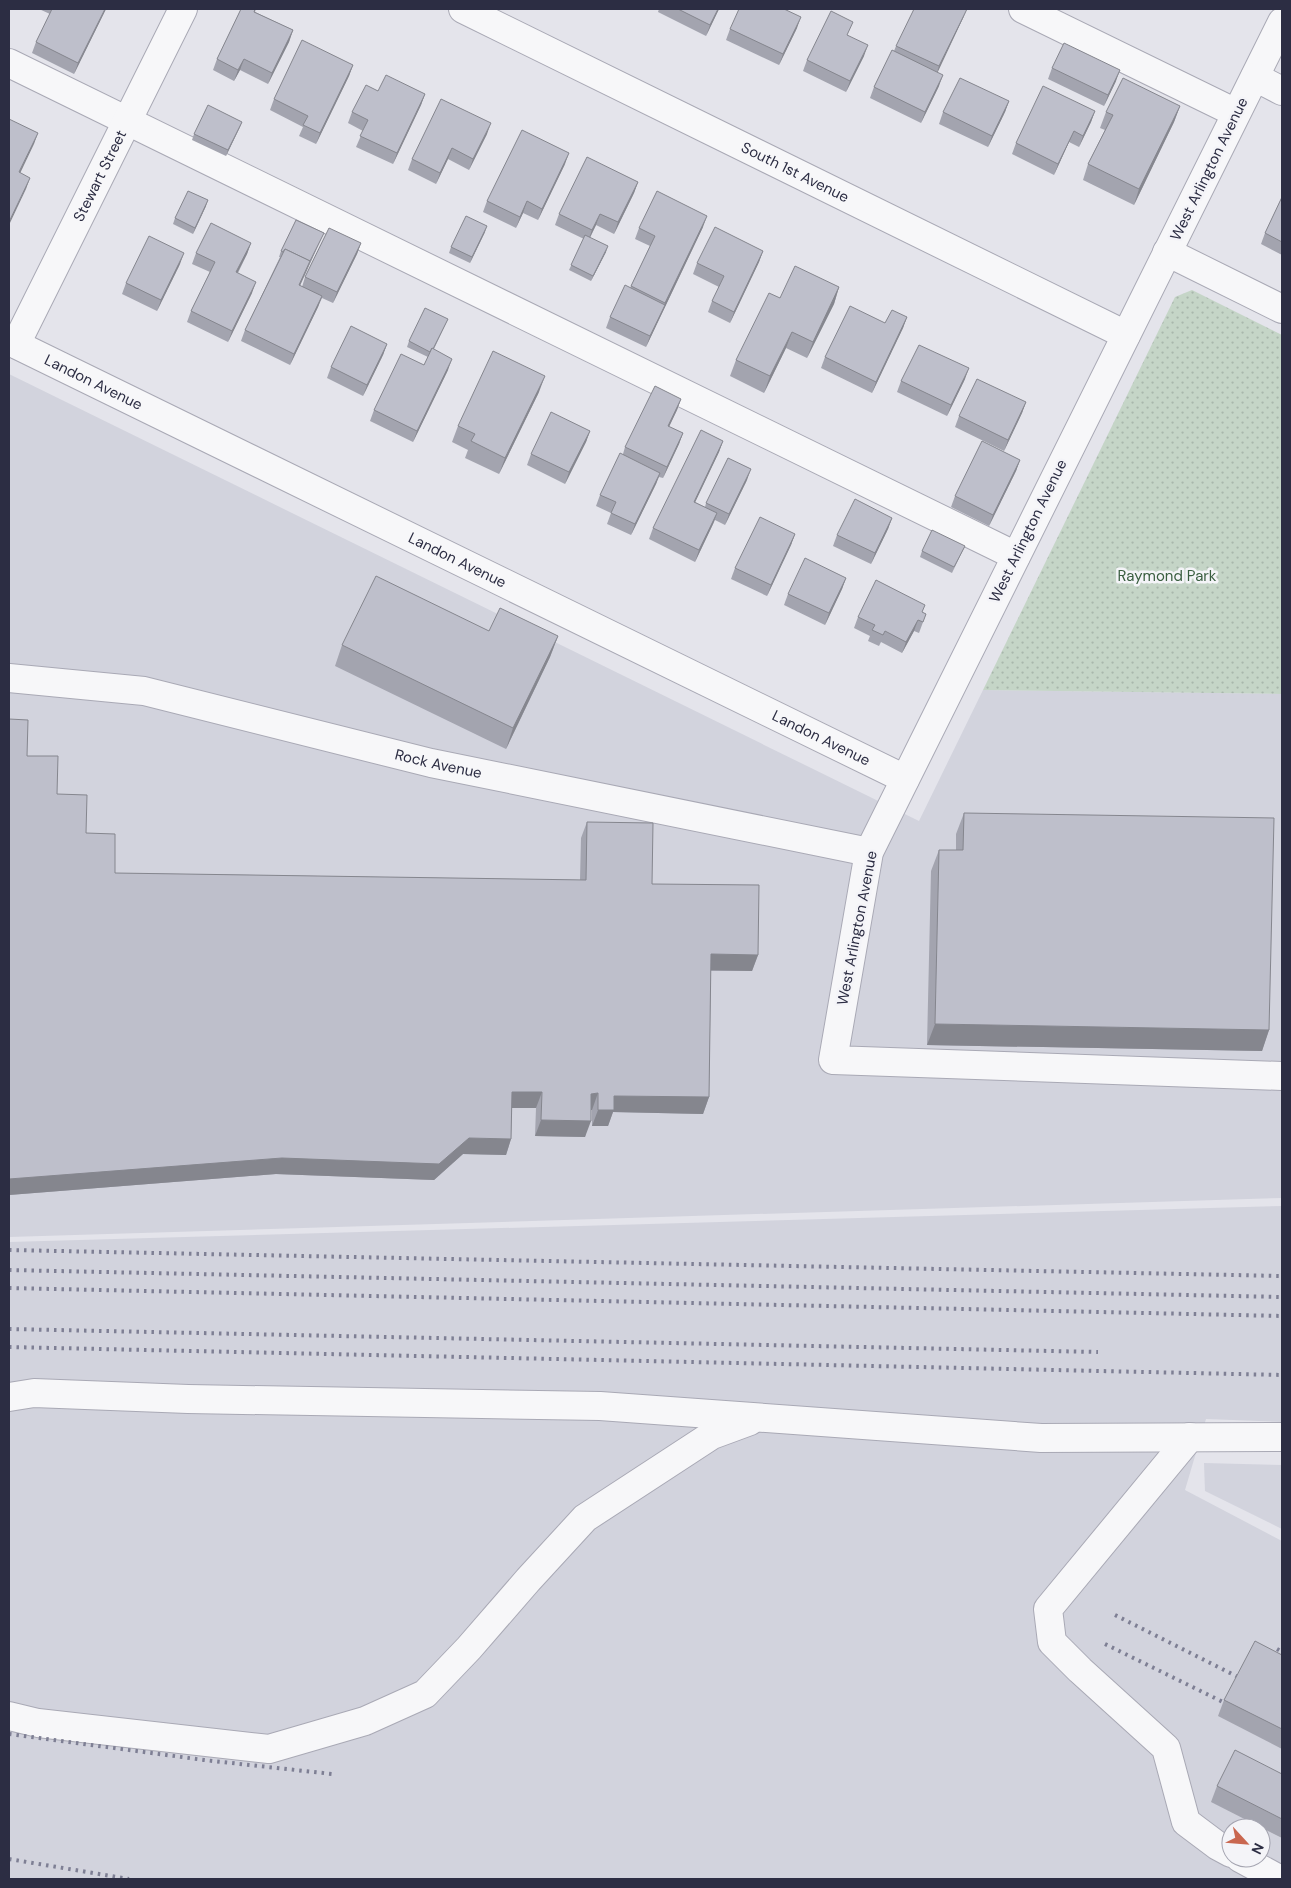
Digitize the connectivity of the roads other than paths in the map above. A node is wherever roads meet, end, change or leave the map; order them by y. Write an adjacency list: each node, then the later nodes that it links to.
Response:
1 (183, 9): 9 (street, Stewart Street)
2 (463, 9): 12 (street, South 1st Avenue)
3 (1023, 9): 8 (street)
4 (1282, 22): 6 (street, West Arlington Avenue)
5 (9, 63): 9 (street)
6 (1255, 77): 7 (street); 8 (street, West Arlington Avenue)
7 (1282, 91)
8 (1236, 113): 10 (street, West Arlington Avenue)
9 (127, 122): 13 (street, Stewart Street); 14 (street)
10 (1167, 252): 11 (street); 12 (street, West Arlington Avenue)
11 (1282, 309)
12 (1126, 334): 14 (street, West Arlington Avenue)
13 (12, 342): 16 (street, Landon Avenue)
14 (1016, 556): 16 (street, West Arlington Avenue)
15 (9, 678): 17 (street, Rock Avenue)
16 (906, 779): 17 (street, West Arlington Avenue)
17 (869, 852): 18 (street, West Arlington Avenue)
18 (1282, 1076)
19 (9, 1397): 20 (street)
20 (756, 1418): 21 (street); 23 (street)
21 (1190, 1437): 22 (street); 24 (street)
22 (1282, 1437)
23 (9, 1716)
24 (1221, 1848)
25 (1259, 1868): 26 (street)
26 (1279, 1879)

